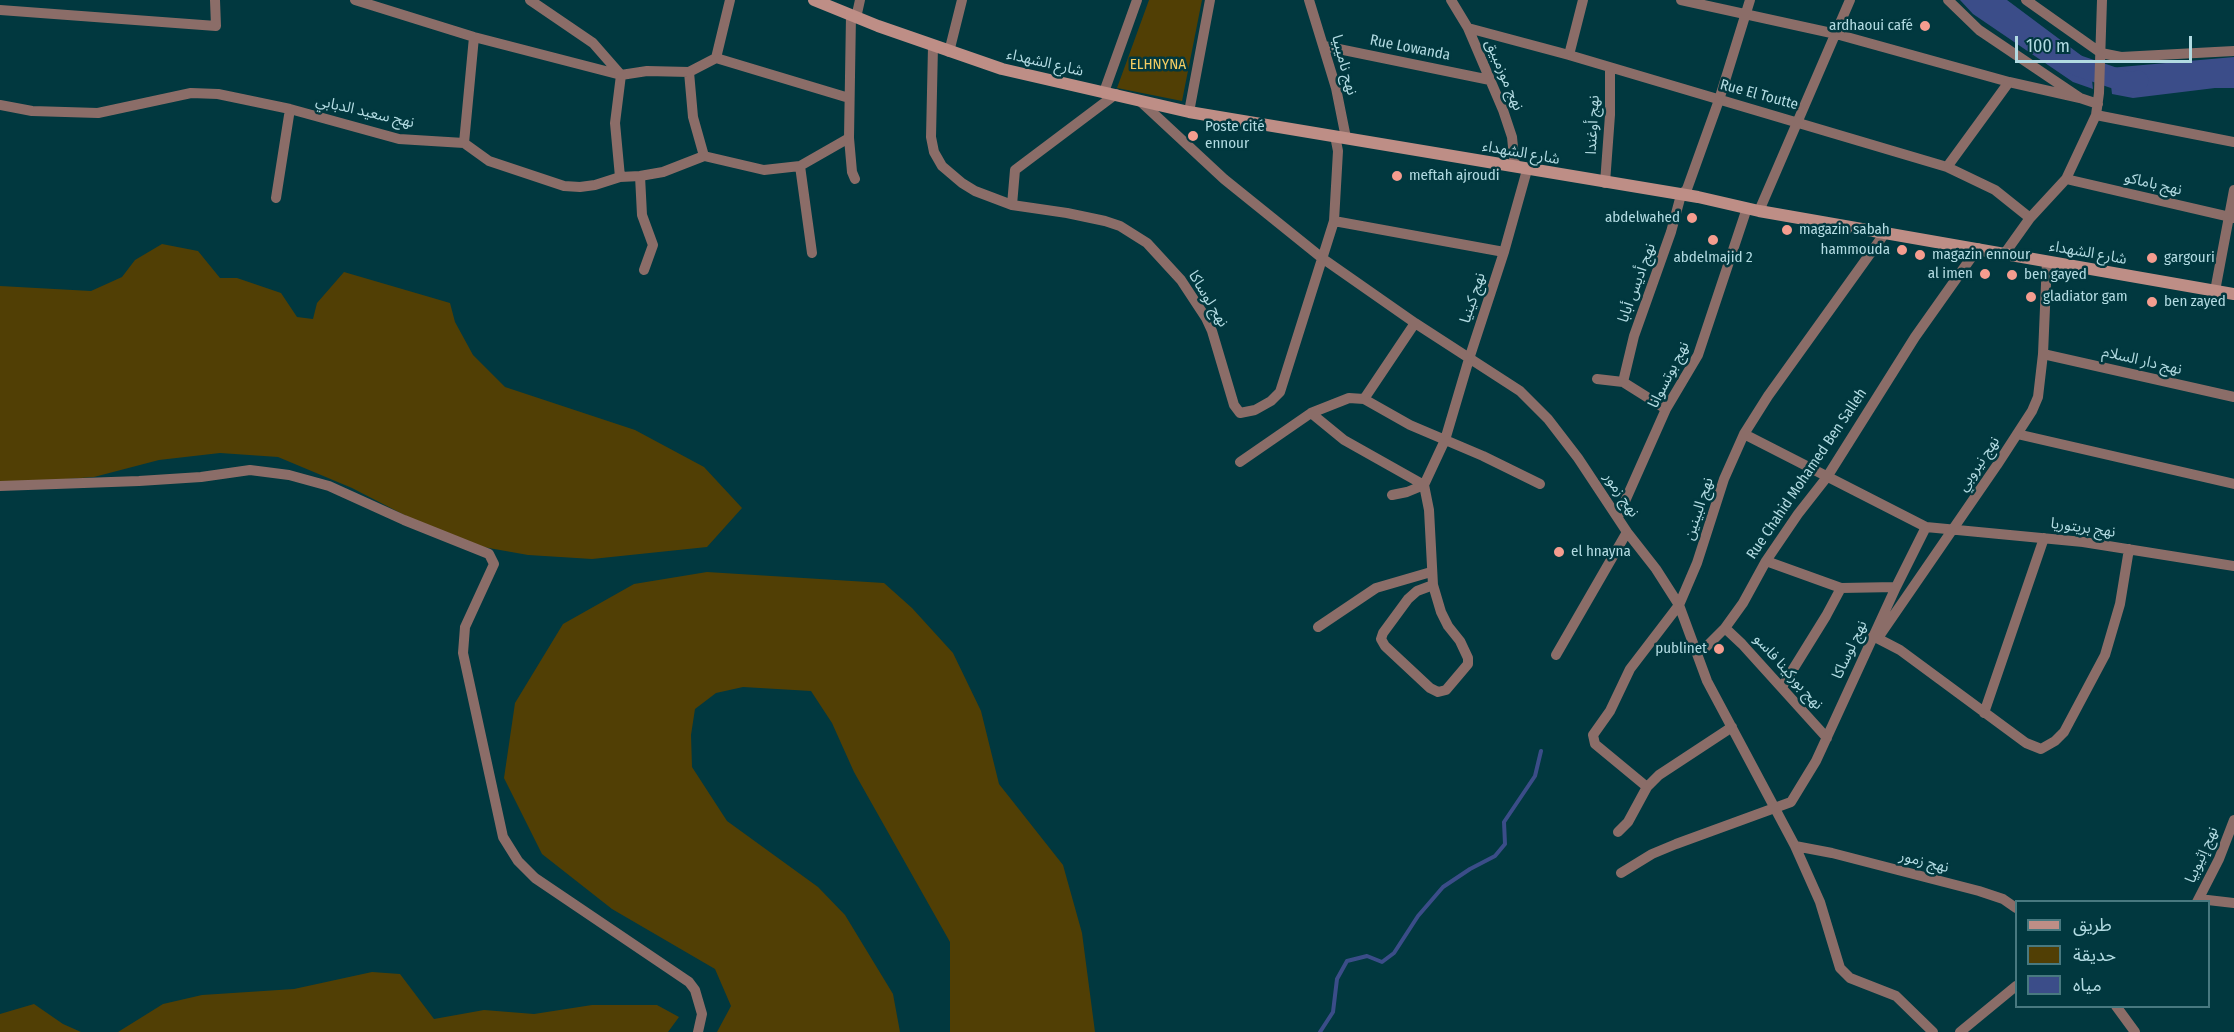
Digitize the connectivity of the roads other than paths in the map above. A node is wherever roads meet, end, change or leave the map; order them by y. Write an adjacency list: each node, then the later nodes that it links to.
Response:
1 (215, 0): 19 (street)
2 (355, 0): 24 (street)
3 (530, 0): 34 (street)
4 (730, 0): 30 (street)
5 (814, 0): 21 (main road, شارع الشهداء)
6 (860, 0): 21 (street)
7 (962, 0): 28 (street)
8 (1137, 0): 37 (street)
9 (1210, 0): 45 (street)
10 (1309, 0): 26 (street, نهج ناميبيا)
11 (1451, 0): 22 (street, نهج موزمبيق)
12 (1583, 0): 29 (street)
13 (1681, 0): 20 (street)
14 (1750, 0): 20 (street, نهج أديس أبابا)
15 (1850, 0): 23 (street, نهج بوتسوانا)
16 (1948, 0): 39 (street)
17 (2026, 0): 31 (street)
18 (2102, 0): 31 (street)
19 (0, 10)
20 (1745, 15): 23 (street); 41 (street, نهج أديس أبابا)
21 (854, 17): 25 (main road, شارع الشهداء); 38 (street)
22 (1468, 28): 29 (street, Rue El Toutte); 35 (street, نهج موزمبيق)
23 (1836, 34): 36 (street); 46 (street, نهج بوتسوانا)
24 (474, 37): 34 (street); 50 (street)
25 (933, 46): 28 (main road, شارع الشهداء); 63 (street, نهج لوساكا)
26 (1324, 46): 35 (street, Rue Lowanda); 47 (street, نهج ناميبيا)
27 (2234, 51): 31 (street)
28 (949, 52): 37 (main road, شارع الشهداء)
29 (1569, 55): 32 (street, Rue El Toutte)
30 (716, 58): 33 (street); 38 (street)
31 (2100, 58): 44 (street)
32 (1610, 68): 41 (street, Rue El Toutte); 59 (street, نهج أوغندا)
33 (689, 72): 34 (street); 51 (street)
34 (621, 75): 55 (street)
35 (1490, 80): 54 (street, نهج موزمبيق)
36 (2009, 82): 39 (street); 53 (street)
37 (1110, 93): 40 (main road, شارع الشهداء); 63 (street)
38 (849, 98): 48 (street)
39 (2080, 98): 44 (street)
40 (1139, 100): 45 (main road, شارع الشهداء); 73 (street, نهج زمور)
41 (1719, 100): 46 (street, Rue El Toutte); 61 (street, نهج أديس أبابا)
42 (0, 105): 43 (street, نهج سعيد الدبابي)
43 (290, 109): 50 (street, نهج سعيد الدبابي); 62 (street)
44 (2097, 109): 49 (street); 58 (street)
45 (1189, 112): 47 (main road, شارع الشهداء)
46 (1797, 121): 53 (street, Rue El Toutte); 64 (street, نهج بوتسوانا)
47 (1340, 137): 54 (main road, شارع الشهداء); 67 (street, نهج لوساكا)
48 (849, 138): 52 (street); 57 (street)
49 (2234, 142)
50 (464, 143): 55 (street)
51 (704, 156): 52 (street); 56 (street)
52 (800, 166): 71 (street)
53 (1947, 167): 65 (street, Rue El Toutte)
54 (1521, 168): 59 (main road, شارع الشهداء); 70 (street, نهج كينيا)
55 (620, 177): 56 (street)
56 (640, 177): 75 (street)
57 (855, 179)
58 (2066, 179): 65 (street); 66 (street, نهج باماكو)
59 (1605, 183): 61 (main road, شارع الشهداء)
60 (2234, 190): 66 (street)
61 (1681, 195): 64 (main road, شارع الشهداء); 82 (street, نهج أديس أبابا)
62 (276, 198)
63 (1012, 205): 73 (street, نهج لوساكا)
64 (1753, 210): 68 (main road, شارع الشهداء); 85 (street, نهج بوتسوانا)
65 (2030, 218): 72 (street)
66 (2231, 218): 76 (street)
67 (1334, 221): 70 (street); 73 (street, نهج لوساكا)
68 (1885, 233): 69 (main road, شارع الشهداء); 87 (street, نهج البينين)
69 (1978, 248): 72 (main road, شارع الشهداء); 91 (street, Rue Chahid Mohamed Ben Salleh)
70 (1504, 252): 80 (street, نهج كينيا)
71 (812, 253)
72 (2005, 253): 74 (main road, شارع الشهداء)
73 (1322, 258): 78 (street, نهج زمور)
74 (2047, 261): 76 (main road, شارع الشهداء); 79 (street, نهج نيروبي)
75 (644, 270)
76 (2215, 291): 77 (main road, شارع الشهداء)
77 (2234, 294)
78 (1414, 323): 80 (street, نهج زمور); 84 (street)
79 (2043, 354): 83 (street, نهج دار السلام); 88 (street, نهج نيروبي)
80 (1469, 359): 89 (street, نهج كينيا); 97 (street, نهج زمور)
81 (1596, 379): 82 (street)
82 (1623, 382): 85 (street)
83 (2234, 397)
84 (1364, 399): 86 (street); 89 (street)
85 (1666, 409): 97 (street, نهج بوتسوانا)
86 (1311, 413): 90 (street); 94 (street)
87 (1744, 434): 91 (street); 109 (street, نهج البينين)
88 (2017, 434): 93 (street); 99 (street, نهج نيروبي)
89 (1445, 440): 92 (street); 94 (street, نهج كينيا)
90 (1240, 462)
91 (1827, 477): 98 (street); 103 (street, Rue Chahid Mohamed Ben Salleh)
92 (1540, 484)
93 (2234, 484)
94 (1424, 485): 96 (street); 105 (street)
95 (0, 486): 131 (street)
96 (1392, 495)
97 (1618, 517): 100 (street, نهج زمور)
98 (1926, 527): 99 (street, نهج بريتوريا); 107 (street, نهج لوساكا)
99 (1952, 530): 101 (street, نهج بريتوريا); 112 (street, نهج نيروبي)
100 (1628, 532): 109 (street, نهج زمور); 114 (street)
101 (2044, 538): 102 (street, نهج بريتوريا); 116 (street)
102 (2128, 549): 104 (street, نهج بريتوريا); 116 (street)
103 (1766, 561): 108 (street); 111 (street, Rue Chahid Mohamed Ben Salleh)
104 (2234, 566)
105 (1431, 572): 106 (street); 110 (street)
106 (1433, 585): 106 (street)
107 (1896, 587): 108 (street); 112 (street, نهج لوساكا)
108 (1841, 588): 115 (street)
109 (1679, 605): 113 (street, نهج زمور); 119 (street, نهج البينين)
110 (1318, 627)
111 (1725, 628): 113 (street, Rue Chahid Mohamed Ben Salleh); 115 (street, نهج بوركينا فاسو)
112 (1875, 637): 116 (street); 118 (street, نهج لوساكا)
113 (1697, 650): 117 (street, نهج زمور)
114 (1556, 655)
115 (1782, 687): 118 (street, نهج بوركينا فاسو)
116 (1984, 713)
117 (1732, 727): 119 (street); 120 (street, نهج زمور)
118 (1827, 738): 120 (street, نهج لوساكا)
119 (1647, 787): 122 (street)
120 (1775, 809): 123 (street, نهج زمور); 124 (street, نهج لوساكا)
121 (2234, 820): 125 (street, نهج إثيوبيا)
122 (1618, 832)
123 (1795, 846): 128 (street, نهج زمور); 132 (street)
124 (1621, 873)
125 (2198, 900)
126 (2210, 901): 127 (street)
127 (2234, 903)
128 (2015, 907)
129 (2015, 987): 133 (street)
130 (2117, 1008): 134 (street)
131 (698, 1032)
132 (1933, 1032)
133 (1960, 1032)
134 (2134, 1032)

